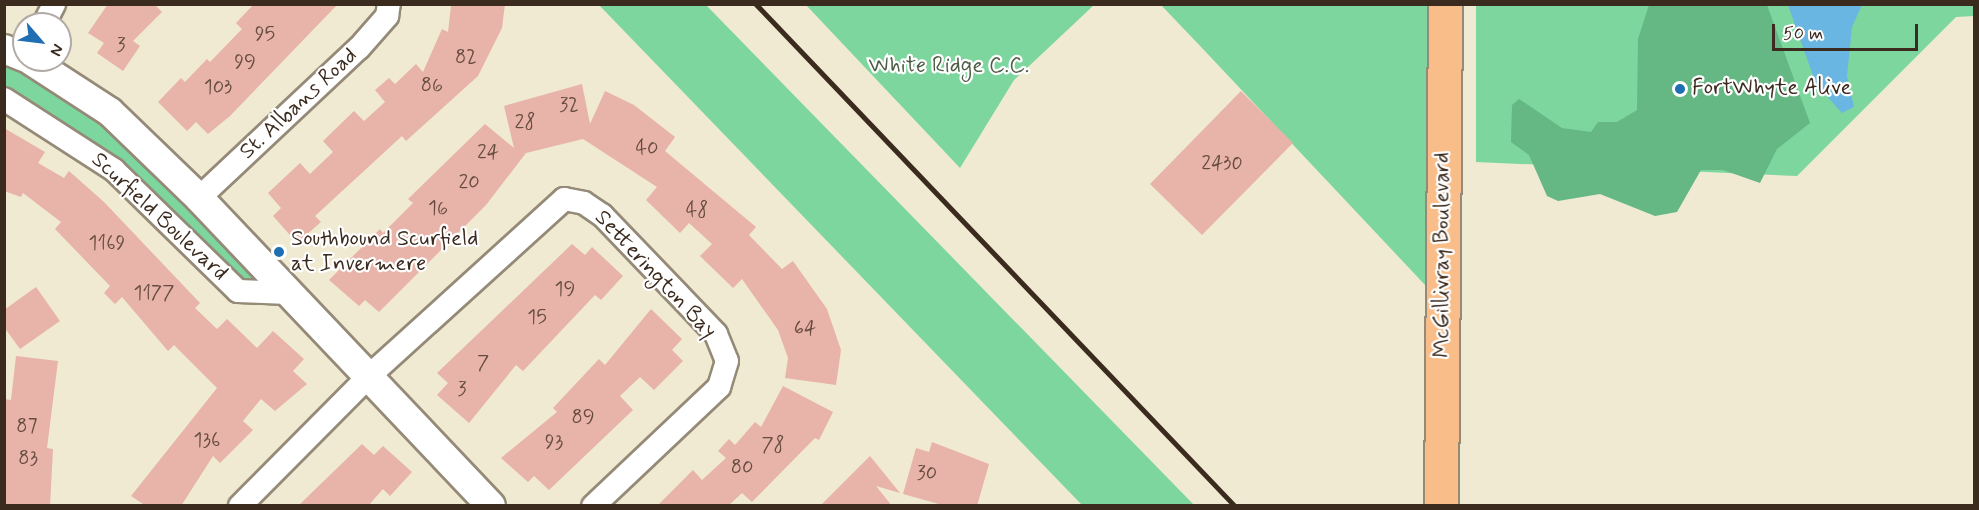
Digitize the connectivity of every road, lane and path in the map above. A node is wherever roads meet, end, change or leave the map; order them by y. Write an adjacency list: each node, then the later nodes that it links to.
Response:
1 (389, 4): 5 (street, St. Albans Road)
2 (1445, 4): 11 (main road, McGillivray Boulevard)
3 (48, 72): 5 (street, Scurfield Boulevard)
4 (4, 99): 6 (street, Scurfield Boulevard)
5 (199, 198): 6 (street, Scurfield Boulevard)
6 (289, 293): 7 (street, Scurfield Boulevard)
7 (368, 377): 8 (street, Setterington Bay); 9 (street, Scurfield Boulevard); 10 (street, Setterington Bay)
8 (240, 506)
9 (491, 506)
10 (593, 506)
11 (1441, 506)

